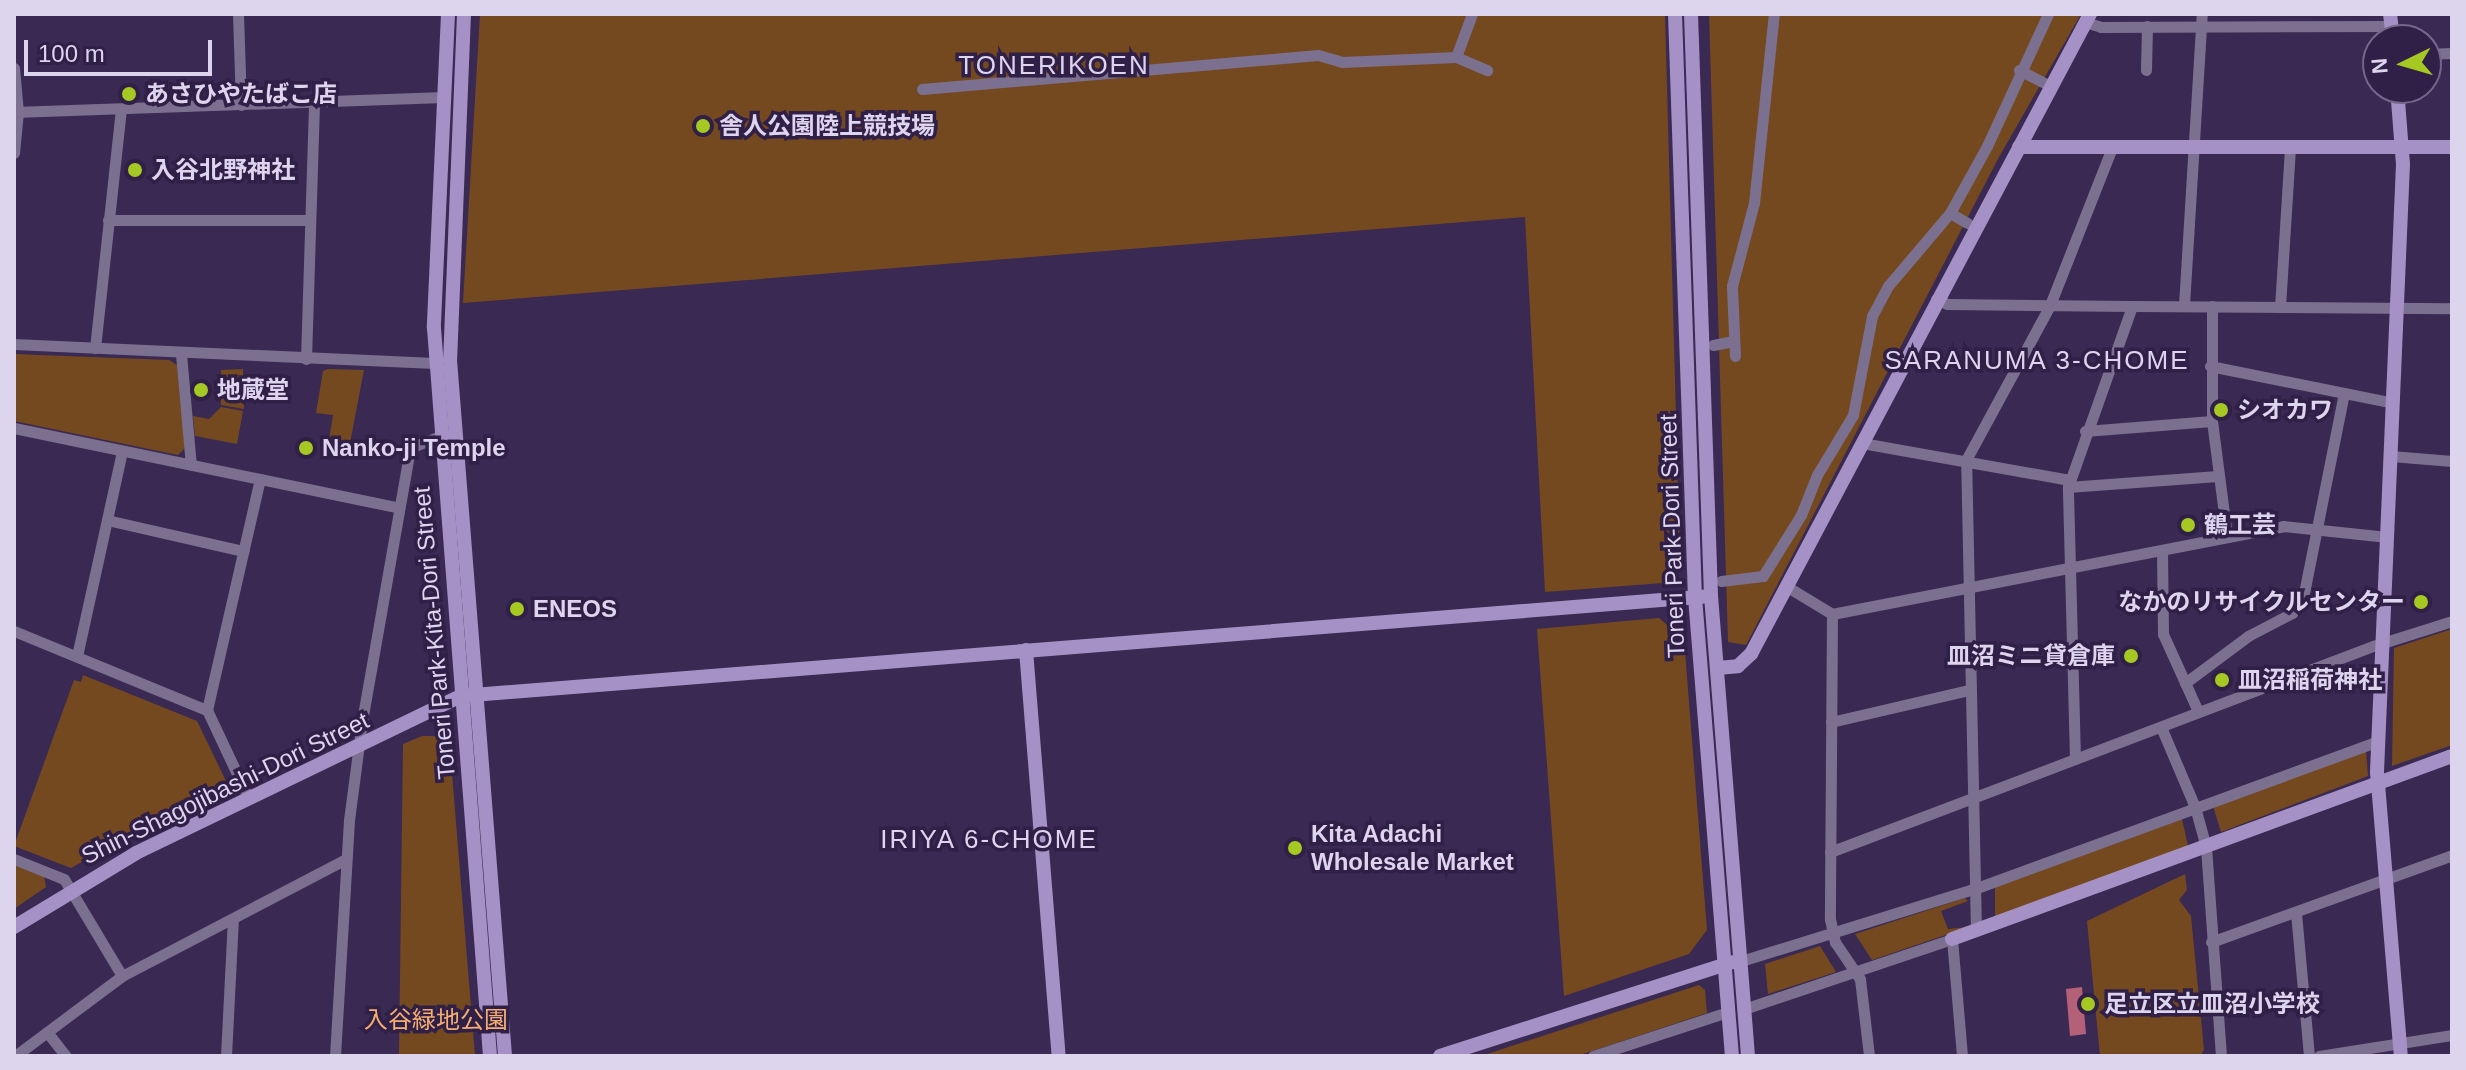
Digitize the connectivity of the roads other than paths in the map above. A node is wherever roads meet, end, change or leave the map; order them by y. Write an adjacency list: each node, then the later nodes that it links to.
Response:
1 (238, 14): 24 (street)
2 (448, 14): 21 (street, Toneri Park-Kita-Dori Street)
3 (464, 14): 92 (street, Toneri Park-Kita-Dori Street)
4 (1472, 14): 14 (street)
5 (1675, 14): 82 (street, Toneri Park-Dori Street)
6 (1691, 14): 81 (street, Toneri Park-Dori Street)
7 (1774, 14): 46 (street)
8 (2048, 14): 17 (street)
9 (2088, 18): 13 (street); 19 (street)
10 (2202, 20): 11 (street); 13 (street); 30 (street)
11 (2292, 20): 12 (street)
12 (2362, 25)
13 (2147, 26): 18 (street)
14 (1456, 57): 16 (street); 20 (street)
15 (14, 68): 26 (street)
16 (1487, 70)
17 (2019, 70): 19 (street); 34 (street)
18 (2146, 70)
19 (2051, 86): 29 (street)
20 (922, 89)
21 (444, 97): 22 (street); 53 (street, Toneri Park-Kita-Dori Street)
22 (314, 102): 24 (street); 36 (street)
23 (2398, 104): 28 (street)
24 (241, 105): 25 (street)
25 (121, 110): 26 (street); 35 (street)
26 (16, 112): 33 (street)
27 (2290, 146): 28 (street); 30 (street); 43 (street)
28 (2401, 146): 31 (street); 44 (street)
29 (2019, 147): 32 (street); 38 (street)
30 (2194, 147): 32 (street); 40 (street)
31 (2452, 147)
32 (2112, 148): 39 (street)
33 (14, 153)
34 (1950, 213): 37 (street); 61 (street)
35 (108, 220): 36 (street); 49 (street)
36 (310, 220): 52 (street)
37 (1967, 223)
38 (1936, 299): 39 (street); 61 (street)
39 (2050, 305): 41 (street); 64 (street)
40 (2184, 305): 41 (street); 42 (street)
41 (2132, 306): 59 (street)
42 (2212, 306): 43 (street); 54 (street)
43 (2280, 307): 44 (street)
44 (2396, 308): 45 (street); 56 (street)
45 (2452, 308)
46 (1734, 341): 48 (street); 51 (street)
47 (14, 344): 49 (street)
48 (1713, 345)
49 (95, 348): 50 (street)
50 (181, 354): 52 (street); 66 (street)
51 (1735, 356)
52 (306, 359): 53 (street)
53 (435, 363): 60 (street, Toneri Park-Kita-Dori Street)
54 (2210, 366): 55 (street); 57 (street)
55 (2344, 393): 56 (street); 72 (street)
56 (2393, 403): 63 (street)
57 (2212, 421): 59 (street); 67 (street)
58 (14, 428): 62 (street)
59 (2085, 431): 69 (street)
60 (440, 436): 70 (street); 92 (street, Toneri Park-Kita-Dori Street)
61 (1853, 439): 64 (street); 78 (street); 79 (street)
62 (122, 451): 66 (street); 71 (street)
63 (2391, 456): 65 (street); 74 (street)
64 (1966, 460): 69 (street); 80 (street)
65 (2452, 461)
66 (191, 465): 68 (street)
67 (2218, 476): 69 (street); 73 (street)
68 (260, 479): 70 (street); 75 (street)
69 (2069, 484): 77 (street)
70 (399, 508): 98 (street)
71 (107, 520): 75 (street); 88 (street)
72 (2313, 529): 73 (street); 74 (street); 90 (street)
73 (2227, 537): 76 (street)
74 (2387, 537): 86 (street)
75 (244, 551): 93 (street)
76 (2162, 551): 77 (street); 90 (street)
77 (2069, 568): 80 (street); 100 (street)
78 (1721, 581)
79 (1786, 586): 83 (street); 89 (street)
80 (1967, 588): 83 (street); 91 (street)
81 (1711, 596): 82 (street); 89 (street, Toneri Park-Dori Street)
82 (1695, 597): 87 (street); 121 (street, Toneri Park-Dori Street)
83 (1832, 614): 95 (street)
84 (2452, 621): 86 (street)
85 (14, 631): 88 (street)
86 (2383, 644): 94 (street); 97 (street)
87 (1026, 650): 92 (street); 136 (street)
88 (77, 656): 93 (street)
89 (1717, 668): 120 (street, Toneri Park-Dori Street)
90 (2185, 683): 94 (street)
91 (1969, 690): 95 (street); 103 (street)
92 (468, 696): 98 (street, Shin-Shagojibashi-Dori Street); 134 (street, Toneri Park-Kita-Dori Street); 135 (street, Toneri Park-Kita-Dori Street)
93 (207, 710): 102 (street)
94 (2198, 711): 96 (street)
95 (1831, 722): 106 (street)
96 (2161, 727): 100 (street); 104 (street)
97 (2378, 741): 101 (street); 104 (street)
98 (358, 746): 102 (street, Shin-Shagojibashi-Dori Street); 109 (street)
99 (2452, 756): 101 (street)
100 (2075, 759): 103 (street)
101 (2378, 783): 105 (street); 110 (street)
102 (248, 797): 111 (street, Shin-Shagojibashi-Dori Street)
103 (1971, 797): 106 (street); 112 (street)
104 (2195, 807): 105 (street); 112 (street)
105 (2206, 847): 116 (street); 119 (street)
106 (1830, 852): 117 (street)
107 (2452, 855): 110 (street)
108 (14, 859): 111 (street)
109 (346, 859): 114 (street); 133 (street)
110 (2385, 879): 113 (street); 128 (street)
111 (71, 889): 115 (street, Shin-Shagojibashi-Dori Street); 123 (street)
112 (1974, 889): 116 (street); 117 (street)
113 (2296, 913): 119 (street); 144 (street)
114 (233, 920): 123 (street); 132 (street)
115 (14, 927)
116 (1976, 931): 118 (street)
117 (1834, 936): 120 (street); 122 (street)
118 (1952, 939): 122 (street); 142 (street)
119 (2211, 942): 143 (street)
120 (1741, 961): 121 (street); 124 (street, Toneri Park-Dori Street)
121 (1724, 963): 125 (street, Toneri Park-Dori Street); 137 (street)
122 (1857, 972): 124 (street); 141 (street)
123 (122, 976): 126 (street)
124 (1744, 1009): 140 (street, Toneri Park-Dori Street)
125 (1728, 1012): 129 (street); 139 (street, Toneri Park-Dori Street)
126 (47, 1032): 130 (street); 131 (street)
127 (2452, 1035): 128 (street)
128 (2400, 1050): 145 (street)
129 (1621, 1051): 138 (street)
130 (15, 1056)
131 (66, 1056)
132 (226, 1056)
133 (335, 1056)
134 (490, 1056)
135 (505, 1056)
136 (1059, 1056)
137 (1440, 1056)
138 (1593, 1056)
139 (1732, 1056)
140 (1748, 1056)
141 (1869, 1056)
142 (1962, 1056)
143 (2221, 1056)
144 (2309, 1056)
145 (2319, 1056)

